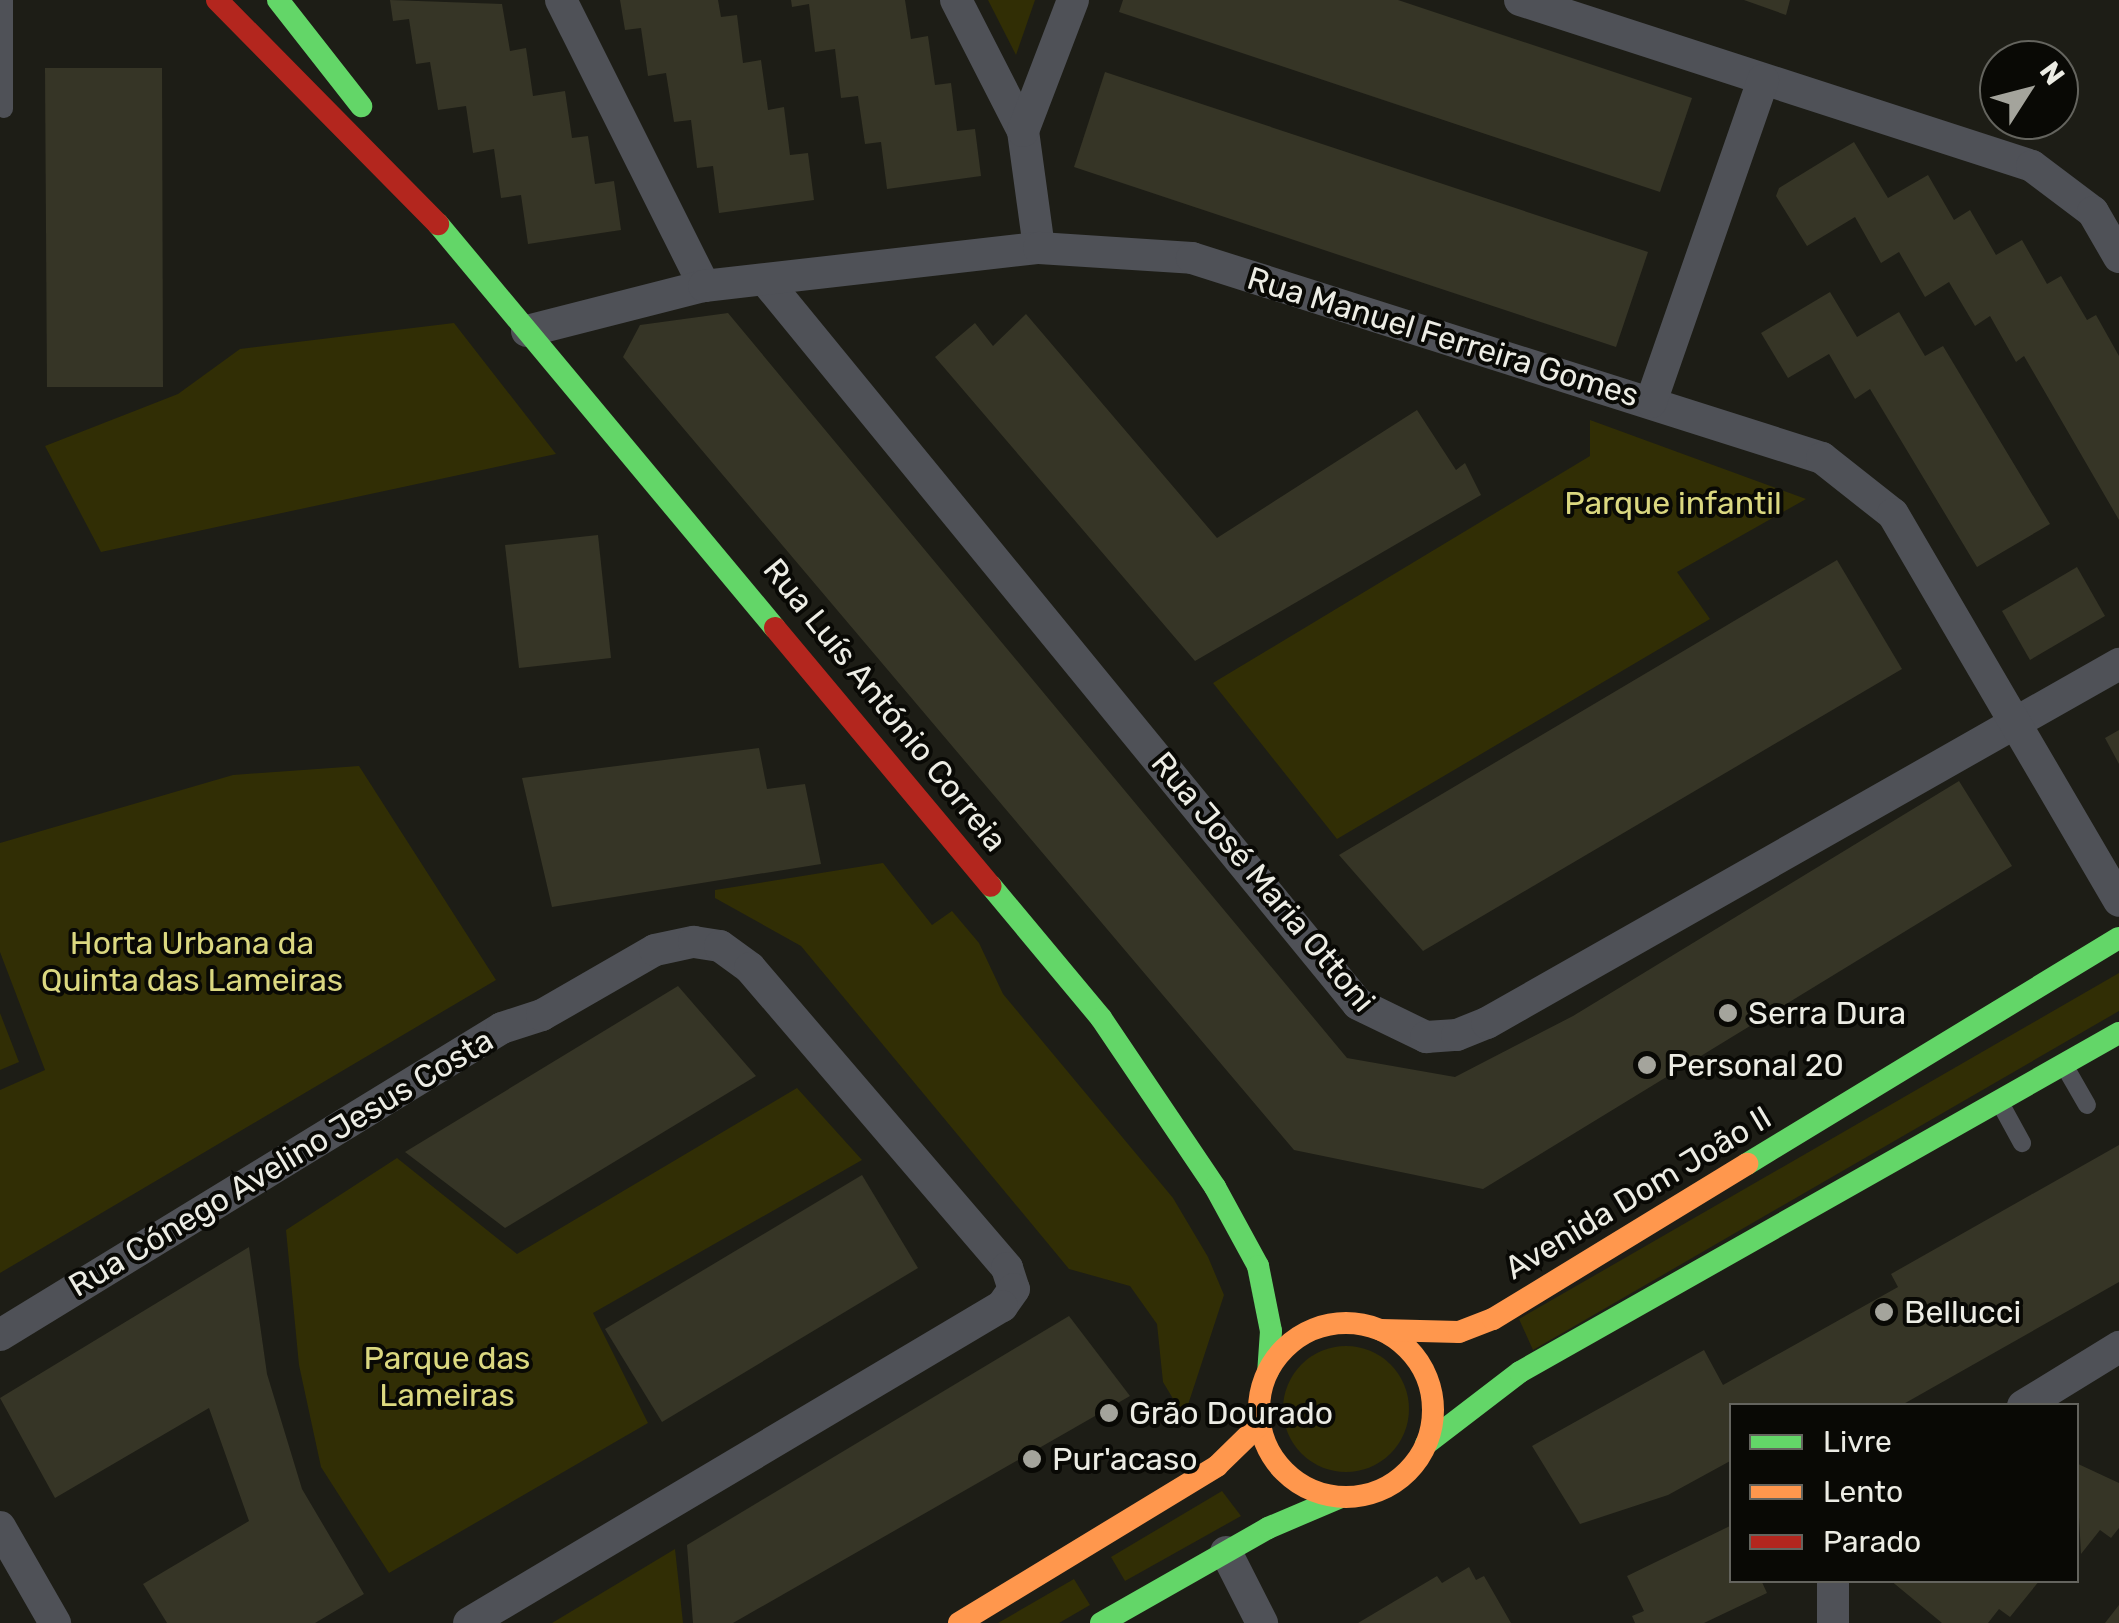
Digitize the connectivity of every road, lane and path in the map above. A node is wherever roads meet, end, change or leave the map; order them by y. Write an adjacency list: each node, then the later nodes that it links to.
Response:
1 (4, 0): 9 (lane)
2 (217, 0): 11 (main road, Rua Luís António Correia)
3 (278, 0): 11 (main road, Rua Luís António Correia)
4 (561, 0): 15 (street)
5 (956, 0): 10 (street)
6 (1072, 0): 10 (street)
7 (1520, 0): 8 (street)
8 (1764, 80): 13 (street); 17 (street)
9 (4, 109)
10 (1023, 131): 12 (street)
11 (427, 211): 16 (main road, Rua Luís António Correia)
12 (1039, 248): 14 (street, Rua Manuel Ferreira Gomes); 17 (street, Rua Manuel Ferreira Gomes)
13 (2119, 257)
14 (766, 281): 15 (street, Rua Manuel Ferreira Gomes); 19 (street, Rua José Maria Ottoni)
15 (704, 286): 16 (street, Rua Manuel Ferreira Gomes)
16 (527, 331): 27 (main road, Rua Luís António Correia)
17 (1651, 402): 19 (street, Rua Manuel Ferreira Gomes)
18 (2119, 664): 19 (street, Rua José Maria Ottoni)
19 (2014, 723): 20 (street, Rua Manuel Ferreira Gomes)
20 (2119, 900)
21 (2119, 938): 31 (main road, Avenida Dom João II)
22 (2119, 1033): 23 (main road)
23 (2064, 1064): 24 (main road); 25 (lane)
24 (1999, 1101): 26 (lane); 37 (main road)
25 (2087, 1105)
26 (2022, 1142)
27 (1258, 1266): 28 (main road, Rua Luís António Correia); 34 (main road, Rua Luís António Correia)
28 (1288, 1286)
29 (1314, 1304): 30 (main road)
30 (1339, 1322): 31 (main road, Avenida Dom João II); 34 (main road)
31 (1381, 1330): 37 (main road)
32 (0, 1335): 43 (street, Rua Cónego Avelino Jesus Costa)
33 (2119, 1347): 35 (street)
34 (1268, 1370): 36 (main road)
35 (2028, 1403)
36 (1260, 1424): 38 (main road); 44 (main road)
37 (1426, 1444): 38 (main road)
38 (1341, 1497): 40 (main road)
39 (0, 1527): 42 (street)
40 (1226, 1552): 45 (main road); 46 (street)
41 (1834, 1583): 47 (street)
42 (54, 1623)
43 (470, 1623)
44 (959, 1623)
45 (1101, 1623)
46 (1262, 1623)
47 (1833, 1623)

